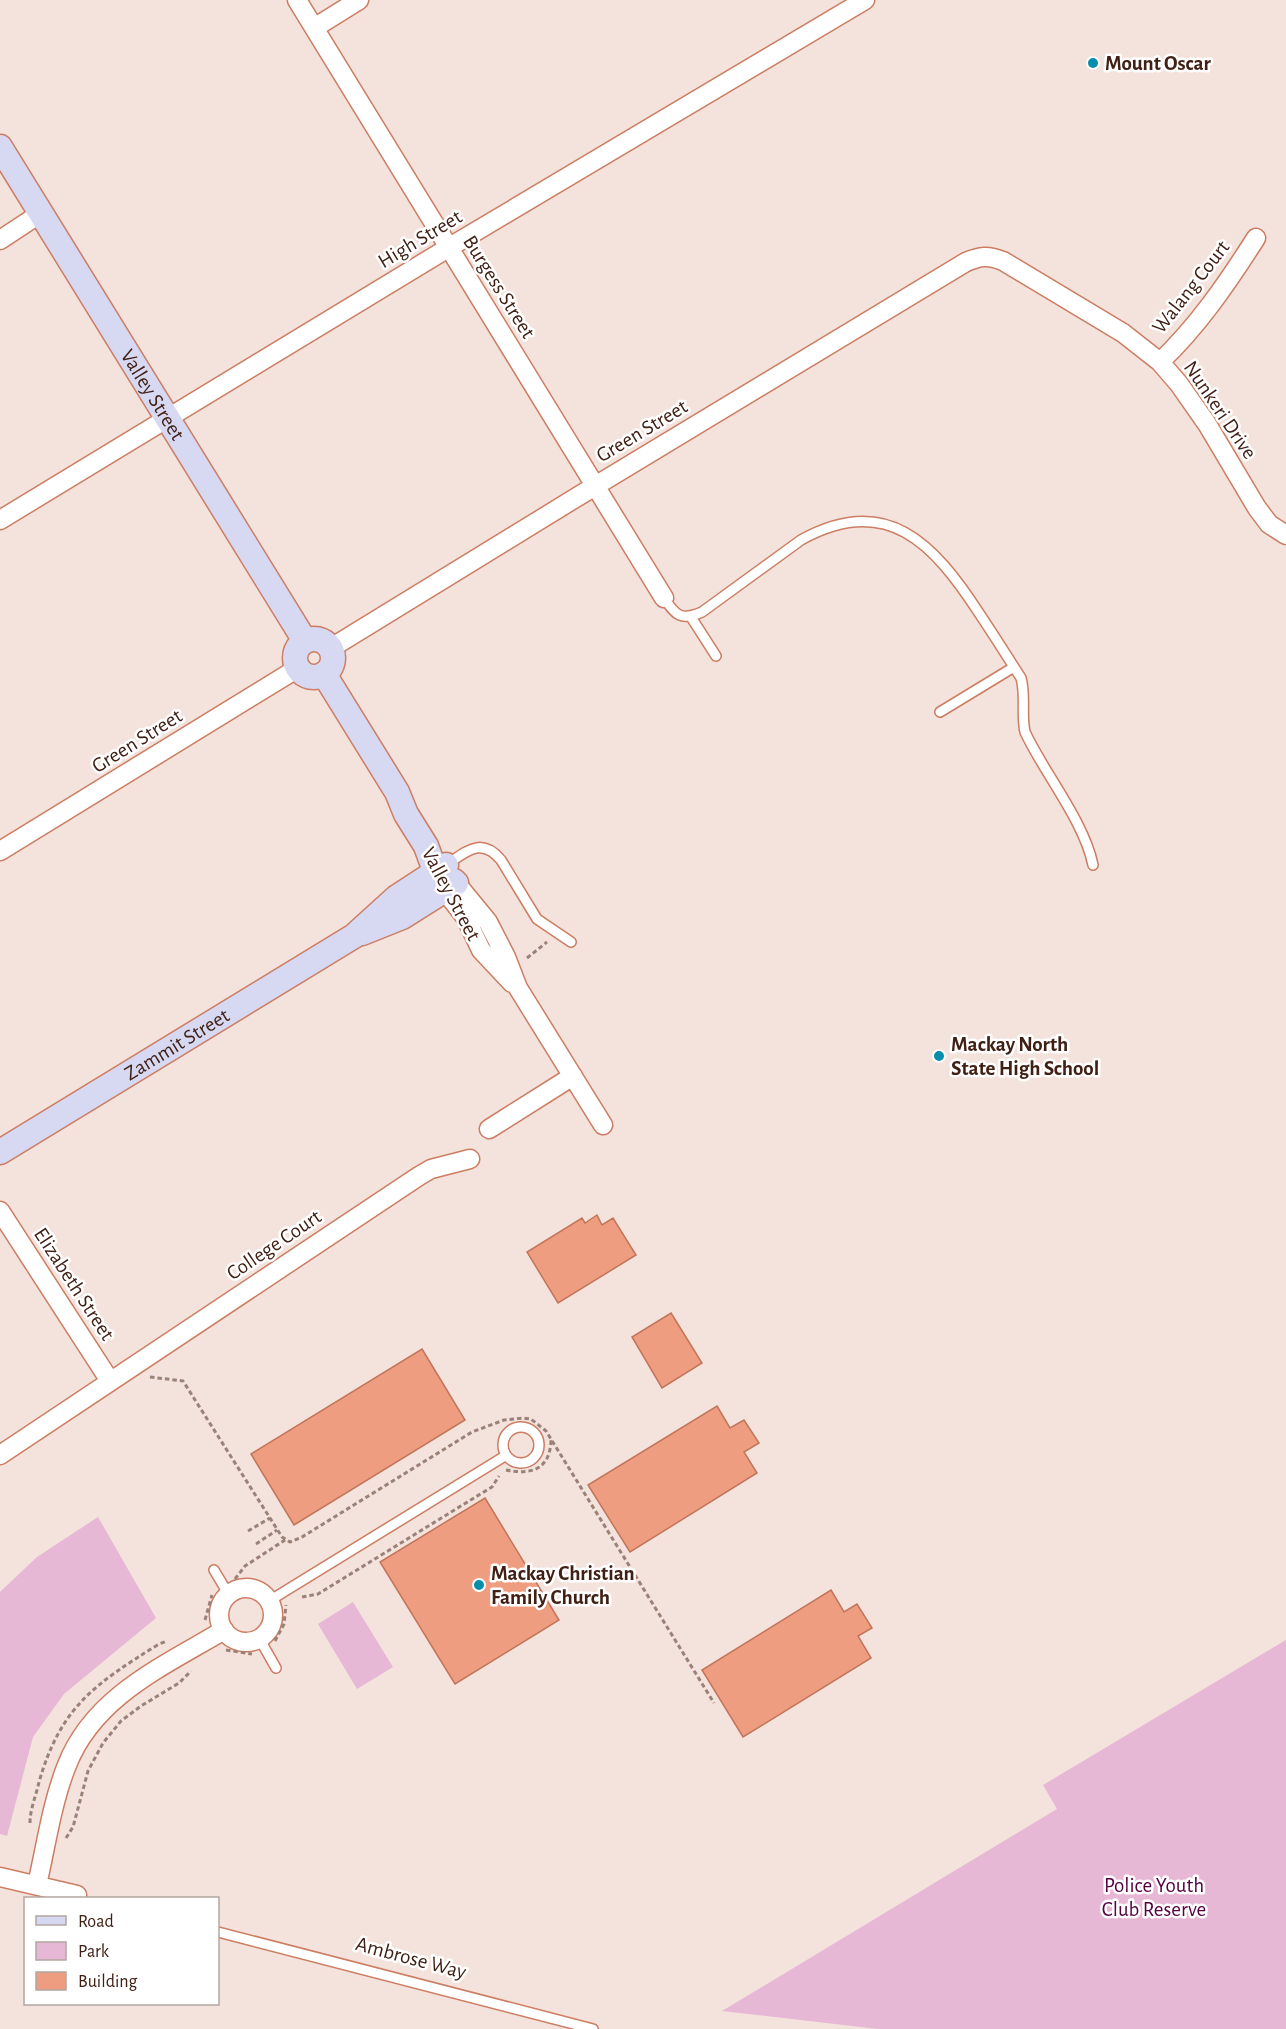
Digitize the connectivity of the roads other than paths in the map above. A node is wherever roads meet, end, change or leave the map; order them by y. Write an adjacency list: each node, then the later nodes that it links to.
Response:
1 (297, 0): 4 (street, Burgess Street)
2 (359, 0): 4 (street)
3 (865, 0): 9 (street, High Street)
4 (314, 28): 9 (street, Burgess Street)
5 (0, 147): 6 (street, Valley Street)
6 (40, 213): 8 (street); 12 (street, Valley Street)
7 (1256, 238): 11 (street, Walang Court)
8 (0, 240)
9 (448, 248): 12 (street, High Street); 13 (street, Burgess Street)
10 (978, 257): 11 (street, Nunkeri Drive); 13 (street, Green Street)
11 (1160, 362): 15 (street, Nunkeri Drive)
12 (167, 419): 14 (street, High Street); 18 (street, Valley Street)
13 (595, 486): 16 (street, Burgess Street); 19 (street, Green Street)
14 (0, 520)
15 (1286, 535)
16 (664, 598): 17 (lane)
17 (691, 617): 20 (lane); 22 (lane)
18 (305, 641): 19 (street); 21 (street)
19 (331, 648): 23 (street)
20 (716, 656)
21 (298, 668): 23 (street); 25 (street, Green Street)
22 (1014, 668): 24 (lane); 26 (lane)
23 (324, 674): 27 (street, Valley Street)
24 (940, 712)
25 (0, 851)
26 (1093, 865)
27 (446, 878): 28 (lane); 29 (street, Valley Street); 32 (street, Zammit Street)
28 (571, 942)
29 (573, 1076): 30 (street, Valley Street); 31 (street)
30 (603, 1125)
31 (489, 1129)
32 (0, 1152)
33 (470, 1159): 35 (street, College Court)
34 (0, 1211): 35 (street, Elizabeth Street)
35 (110, 1382): 36 (street, College Court)
36 (0, 1455)
37 (506, 1456): 37 (lane); 40 (lane)
38 (214, 1570): 39 (lane)
39 (229, 1595): 40 (street); 41 (street)
40 (269, 1601): 42 (street)
41 (224, 1630): 42 (street); 45 (street)
42 (262, 1644): 43 (lane)
43 (276, 1668)
44 (0, 1877): 45 (street)
45 (37, 1885): 46 (street)
46 (80, 1896)
47 (219, 1932): 48 (lane, Ambrose Way)
48 (593, 2029)

